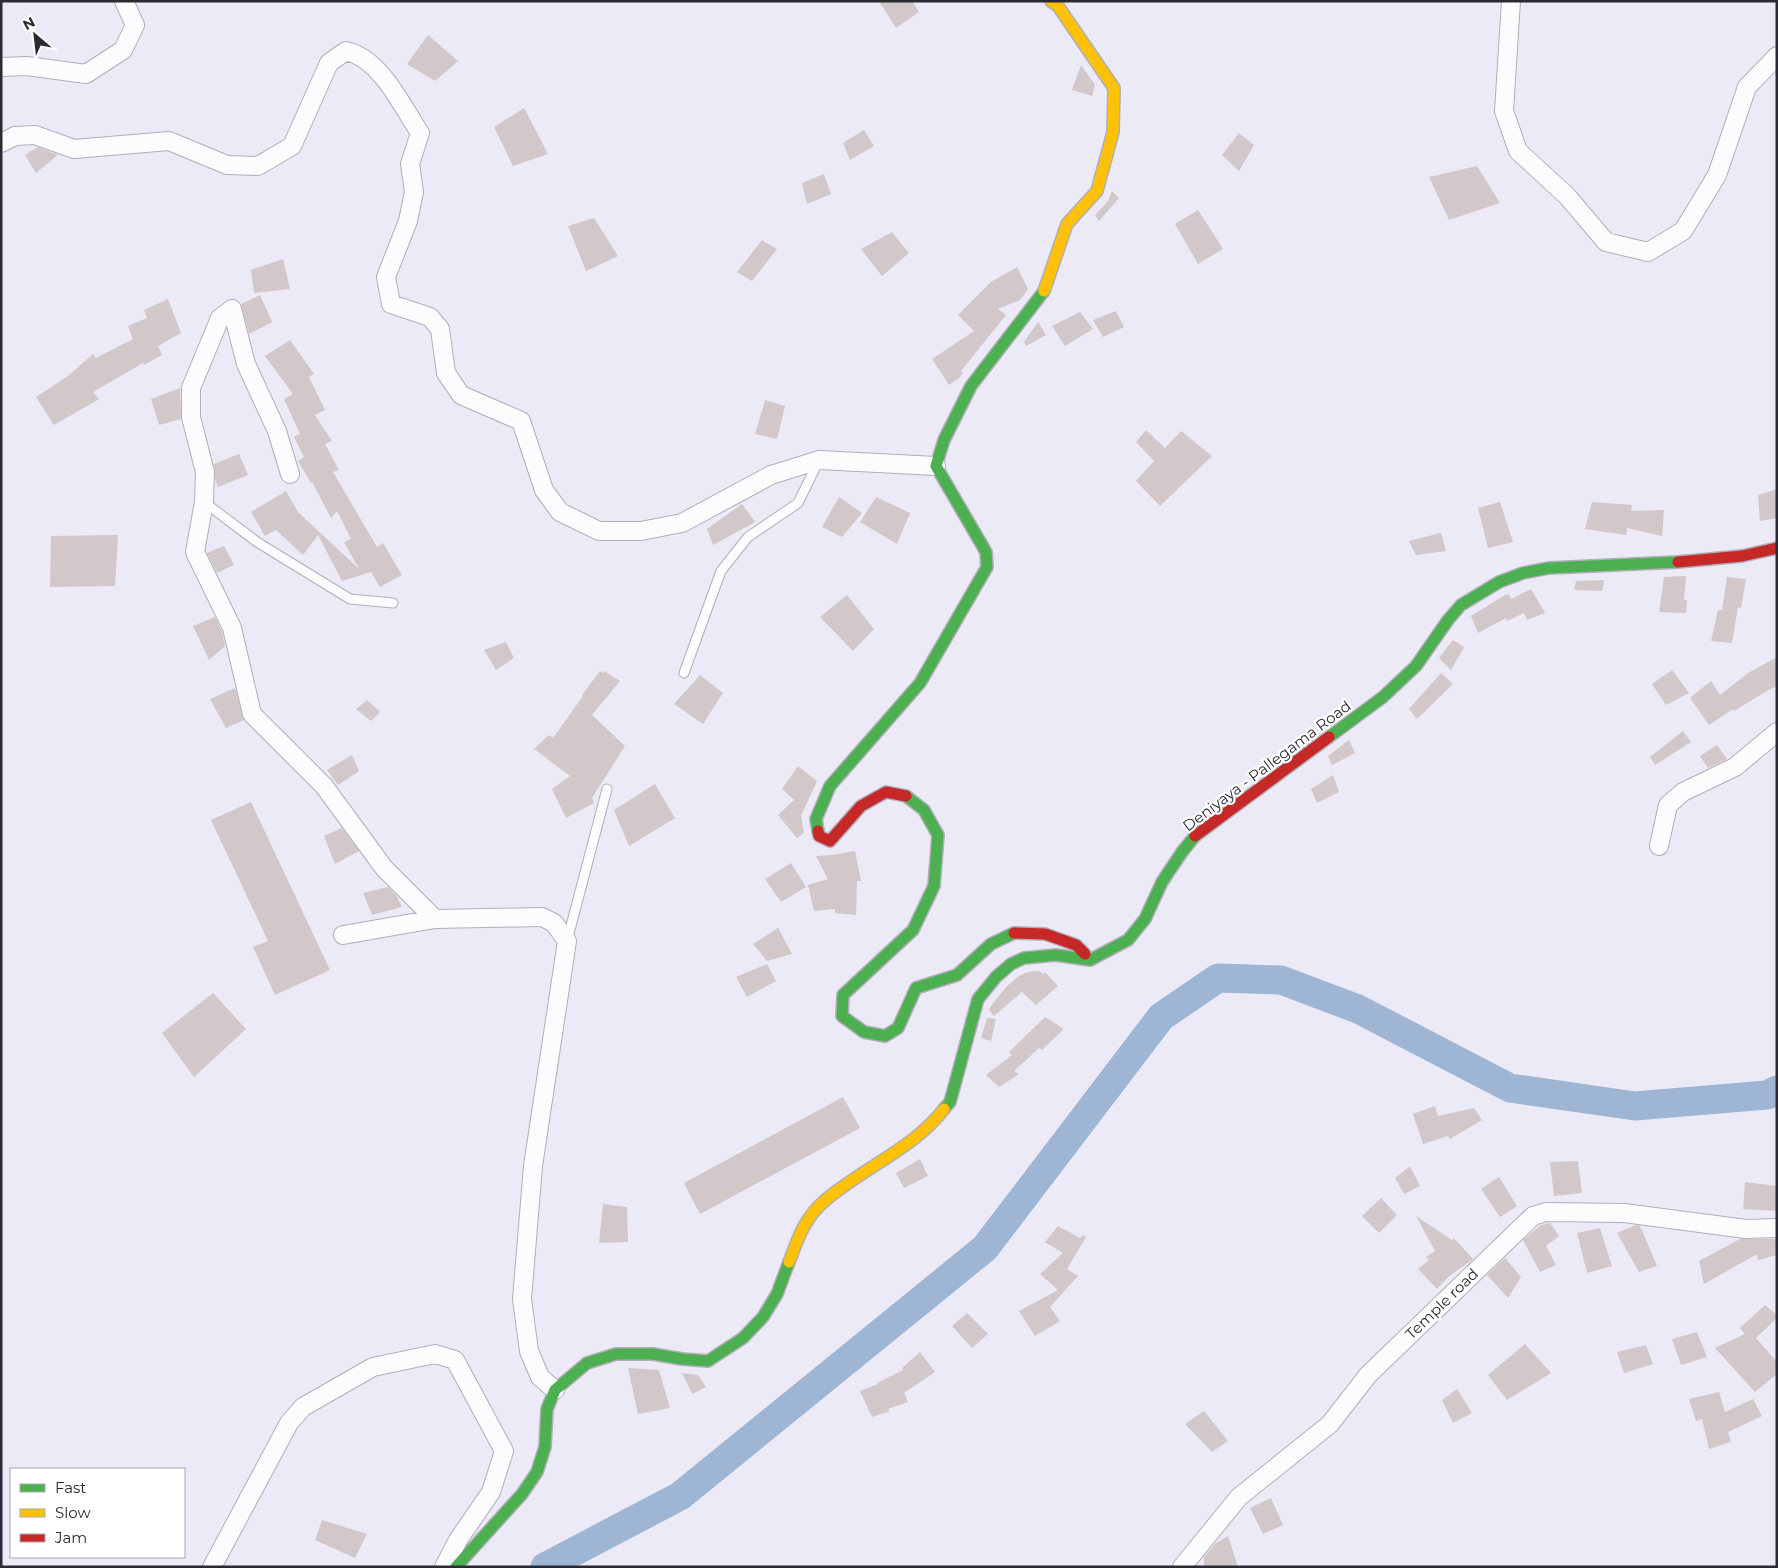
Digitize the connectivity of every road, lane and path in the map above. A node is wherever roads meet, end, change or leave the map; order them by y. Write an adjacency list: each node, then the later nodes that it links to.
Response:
1 (124, 1): 5 (street)
2 (1050, 1): 8 (main road)
3 (1511, 1): 4 (street)
4 (1777, 56)
5 (1, 67)
6 (1, 143): 7 (street)
7 (819, 460): 8 (street); 13 (lane)
8 (936, 466): 20 (main road)
9 (290, 474): 10 (street)
10 (204, 502): 12 (lane); 17 (street)
11 (1777, 548): 20 (main road, Deniyaya - Pallegama Road)
12 (393, 603)
13 (684, 673)
14 (1777, 732): 16 (street)
15 (607, 789): 19 (lane)
16 (1659, 846)
17 (435, 919): 18 (street); 19 (street)
18 (343, 936)
19 (567, 941): 22 (street)
20 (1090, 960): 22 (main road)
21 (1777, 1228): 26 (street, Temple road)
22 (555, 1390): 25 (main road)
23 (212, 1567): 24 (street)
24 (444, 1567)
25 (456, 1567)
26 (1182, 1567)

